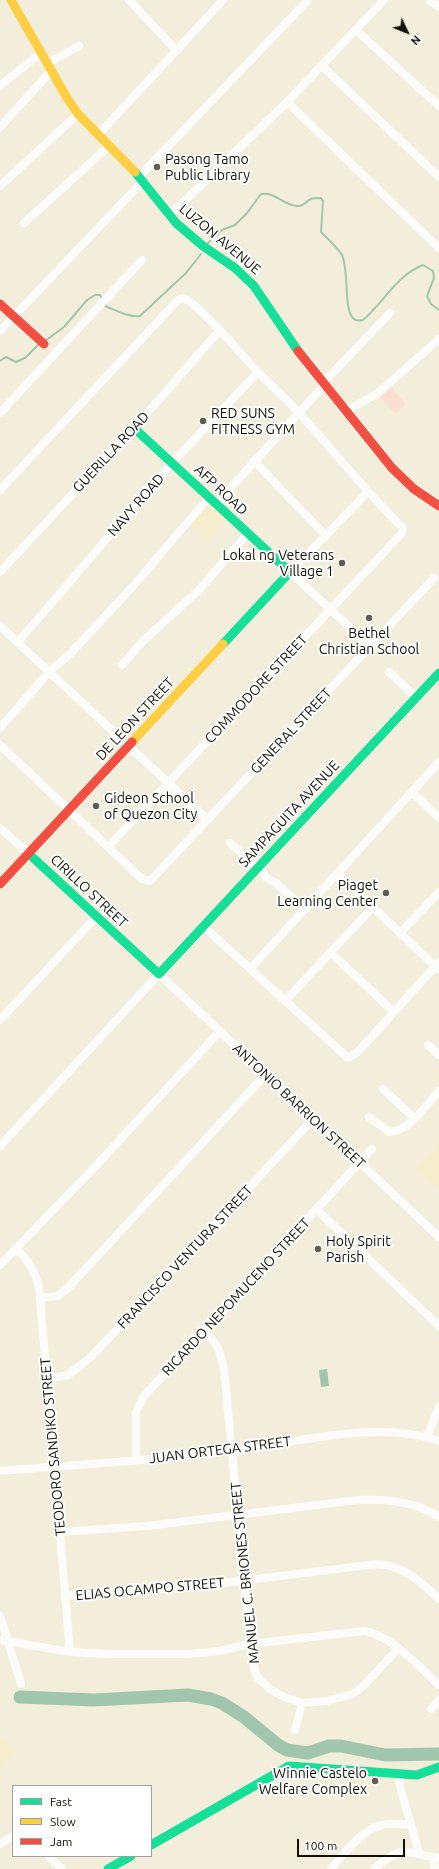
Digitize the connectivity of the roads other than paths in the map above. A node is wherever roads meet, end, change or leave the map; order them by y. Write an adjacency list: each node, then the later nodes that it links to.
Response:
1 (11, 0): 11 (main road, LUZON AVENUE)
2 (129, 0): 10 (street)
3 (223, 0): 10 (street)
4 (308, 0): 22 (street)
5 (384, 0): 8 (street)
6 (429, 0): 7 (street)
7 (439, 7)
8 (356, 30): 13 (street); 16 (street)
9 (79, 46): 12 (street)
10 (176, 50): 19 (street)
11 (42, 52): 12 (main road, LUZON AVENUE); 14 (street)
12 (50, 66): 17 (main road, LUZON AVENUE); 18 (street)
13 (322, 66): 15 (street); 21 (street)
14 (0, 86)
15 (287, 102): 24 (street); 26 (street)
16 (439, 106)
17 (78, 114): 19 (main road, LUZON AVENUE); 23 (street)
18 (0, 127)
19 (98, 135): 20 (main road, LUZON AVENUE)
20 (108, 146): 22 (main road, LUZON AVENUE); 25 (street)
21 (439, 177)
22 (141, 179): 24 (main road, LUZON AVENUE); 30 (street)
23 (0, 186)
24 (170, 216): 36 (main road, LUZON AVENUE)
25 (24, 224)
26 (439, 248)
27 (142, 260): 39 (street)
28 (0, 304): 30 (main road)
29 (390, 313): 36 (street)
30 (14, 317): 32 (street); 34 (main road)
31 (220, 330): 35 (street); 40 (street, GUERILLA ROAD); 43 (street)
32 (0, 331)
33 (439, 339): 37 (street)
34 (44, 344)
35 (258, 372): 38 (street); 42 (street, NAVY ROAD)
36 (325, 383): 37 (main road, LUZON AVENUE); 38 (street)
37 (346, 411): 46 (main road, LUZON AVENUE)
38 (299, 412): 41 (street); 44 (street)
39 (0, 413)
40 (134, 428): 42 (main road, AFP ROAD); 49 (street, GUERILLA ROAD)
41 (254, 461): 45 (street); 48 (street)
42 (172, 463): 45 (main road, AFP ROAD); 54 (street, NAVY ROAD)
43 (0, 490)
44 (368, 492): 48 (street); 52 (street, COMMODORE STREET)
45 (212, 501): 47 (main road, AFP ROAD); 57 (street)
46 (439, 506)
47 (248, 533): 50 (main road, AFP ROAD); 56 (street)
48 (326, 536): 50 (street)
49 (0, 572)
50 (290, 572): 52 (street); 63 (main road, DE LEON STREET)
51 (434, 578): 55 (street, GENERAL STREET)
52 (330, 610): 55 (street); 65 (street, COMMODORE STREET)
53 (0, 626): 54 (street)
54 (18, 642): 57 (street)
55 (370, 646): 69 (street, GENERAL STREET)
56 (122, 665)
57 (49, 672): 61 (street); 63 (street)
58 (388, 672): 60 (street)
59 (439, 674): 60 (main road, SAMPAGUITA AVENUE)
60 (416, 698): 74 (main road, SAMPAGUITA AVENUE)
61 (0, 728)
62 (0, 745): 67 (street)
63 (129, 746): 65 (street); 67 (main road, DE LEON STREET)
64 (439, 762): 66 (street)
65 (168, 783): 69 (street); 72 (street, COMMODORE STREET)
66 (412, 792): 68 (street); 75 (street)
67 (69, 810): 72 (street); 73 (main road, DE LEON STREET)
68 (439, 818)
69 (208, 820): 72 (street, GENERAL STREET)
70 (0, 828): 73 (street, CIRILLO STREET)
71 (230, 843): 74 (street)
72 (108, 847)
73 (28, 854): 76 (main road, DE LEON STREET); 80 (main road, CIRILLO STREET)
74 (260, 870): 79 (street); 81 (main road, SAMPAGUITA AVENUE)
75 (337, 873): 78 (street); 79 (street)
76 (0, 884)
77 (439, 892): 82 (street)
78 (373, 907): 82 (street); 83 (street)
79 (305, 909): 85 (street)
80 (96, 917): 86 (main road, CIRILLO STREET); 89 (street)
81 (203, 926): 85 (street); 86 (main road, SAMPAGUITA AVENUE)
82 (400, 933): 84 (street)
83 (330, 952): 87 (street); 88 (street)
84 (438, 966): 88 (street)
85 (250, 969): 87 (street)
86 (159, 974): 90 (street, ANTONIO BARRION STREET); 99 (street)
87 (285, 1001): 88 (street)
88 (393, 1011)
89 (0, 1020)
90 (219, 1032): 93 (street, ANTONIO BARRION STREET); 104 (street)
91 (428, 1045): 92 (street)
92 (439, 1056)
93 (265, 1075): 98 (street, ANTONIO BARRION STREET); 106 (street)
94 (383, 1089): 97 (street)
95 (439, 1091): 97 (street)
96 (369, 1117): 97 (street)
97 (414, 1118)
98 (313, 1119): 101 (street, ANTONIO BARRION STREET); 109 (street, FRANCISCO VENTURA STREET)
99 (0, 1146)
100 (372, 1149): 101 (street, RICARDO NEPOMUCENO STREET)
101 (360, 1163): 102 (street, RICARDO NEPOMUCENO STREET); 103 (street, ANTONIO BARRION STREET)
102 (316, 1209): 107 (street); 108 (street, RICARDO NEPOMUCENO STREET)
103 (439, 1237)
104 (16, 1248): 105 (street); 106 (street, TEODORO SANDIKO STREET)
105 (0, 1265)
106 (40, 1298): 109 (street, TEODORO SANDIKO STREET)
107 (439, 1326)
108 (205, 1330): 113 (street, MANUEL C. BRIONES STREET); 114 (street, RICARDO NEPOMUCENO STREET)
109 (47, 1379): 115 (street, TEODORO SANDIKO STREET)
110 (439, 1407): 111 (street)
111 (427, 1437): 112 (street, JUAN ORTEGA STREET); 113 (street, JUAN ORTEGA STREET)
112 (439, 1441)
113 (233, 1451): 114 (street, JUAN ORTEGA STREET); 117 (street, MANUEL C. BRIONES STREET)
114 (136, 1460): 115 (street, JUAN ORTEGA STREET)
115 (54, 1467): 116 (street, JUAN ORTEGA STREET); 119 (street, TEODORO SANDIKO STREET)
116 (0, 1471)
117 (239, 1515): 118 (street); 119 (street); 120 (street, MANUEL C. BRIONES STREET)
118 (439, 1517)
119 (59, 1532): 121 (street, TEODORO SANDIKO STREET)
120 (245, 1581): 121 (street, ELIAS OCAMPO STREET); 122 (street, ELIAS OCAMPO STREET); 125 (street, MANUEL C. BRIONES STREET)
121 (65, 1596): 127 (street, TEODORO SANDIKO STREET)
122 (439, 1599)
123 (0, 1616): 124 (street)
124 (4, 1641): 127 (street); 128 (street)
125 (250, 1644): 126 (street); 127 (street); 131 (street, MANUEL C. BRIONES STREET)
126 (398, 1649): 129 (street); 131 (street, MANUEL C. BRIONES STREET)
127 (70, 1652)
128 (21, 1684)
129 (439, 1685)
130 (439, 1700): 132 (street)
131 (302, 1703): 133 (street)
132 (431, 1709)
133 (295, 1730)
134 (439, 1768): 135 (main road)
135 (399, 1774): 136 (street); 138 (main road)
136 (410, 1824): 140 (street); 146 (street)
137 (12, 1837): 139 (street)
138 (152, 1843)
139 (0, 1844)
140 (419, 1853): 143 (street); 147 (street)
141 (49, 1857): 144 (street)
142 (129, 1857): 145 (main road)
143 (436, 1858): 148 (street)
144 (62, 1869)
145 (108, 1869)
146 (331, 1869)
147 (374, 1869)
148 (435, 1869)

